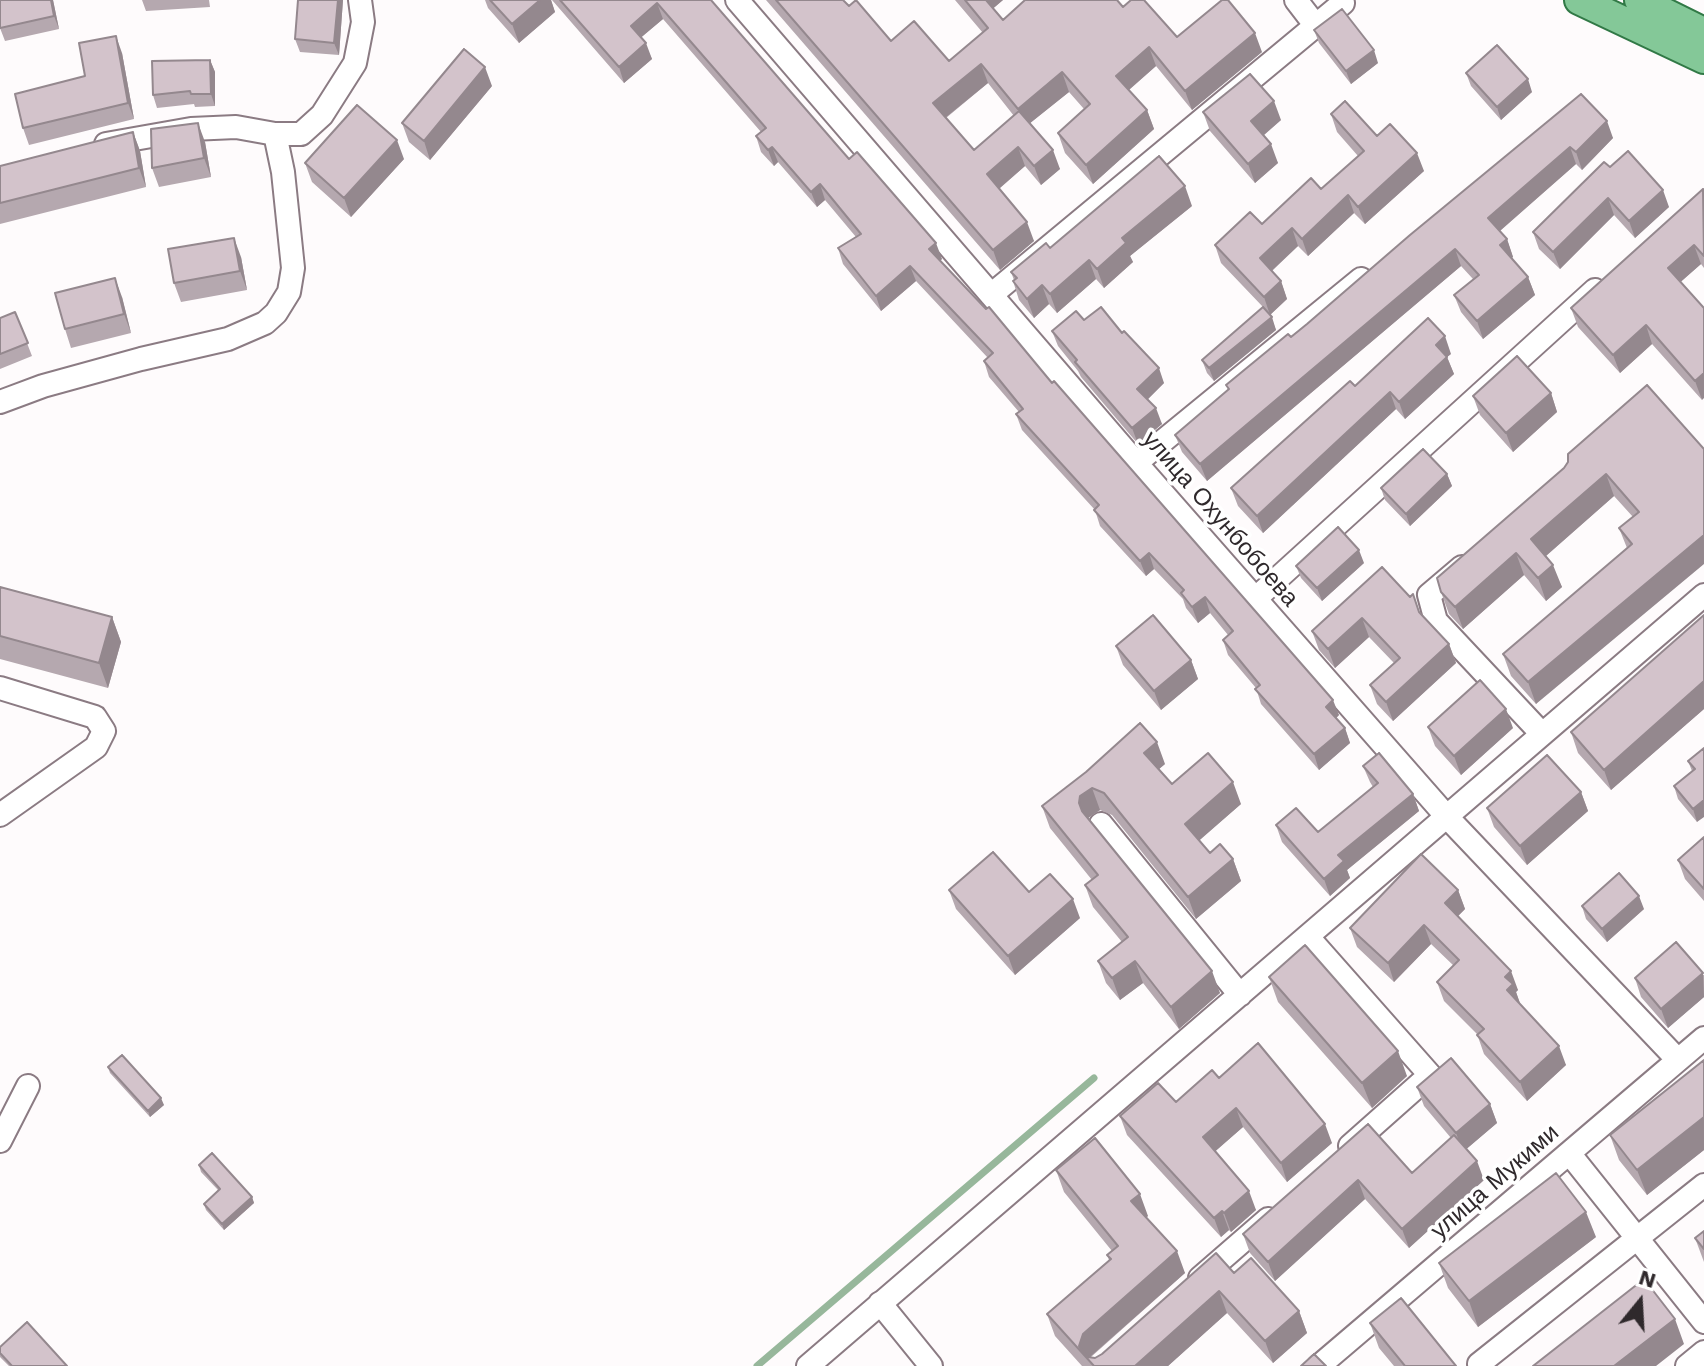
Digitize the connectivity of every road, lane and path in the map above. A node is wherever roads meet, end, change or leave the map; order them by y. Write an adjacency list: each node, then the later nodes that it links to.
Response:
1 (360, 0): 10 (street)
2 (737, 0): 14 (street, улица Охунбобоева)
3 (1296, 0): 7 (street)
4 (1579, 0): 9 (main road)
5 (1639, 0): 8 (main road)
6 (1343, 3): 7 (street)
7 (1316, 26): 14 (street)
8 (1704, 32)
9 (1704, 59)
10 (275, 134): 11 (street); 15 (street)
11 (88, 148)
12 (1378, 265): 16 (street)
13 (1609, 277): 19 (street)
14 (991, 295): 16 (street, улица Охунбобоева)
15 (0, 402)
16 (1136, 463): 19 (street, улица Охунбобоева)
17 (1474, 557): 21 (street)
18 (1704, 595): 21 (street)
19 (1255, 599): 23 (street, улица Охунбобоева)
20 (0, 688): 22 (street)
21 (1542, 734): 23 (street)
22 (0, 815)
23 (1448, 818): 25 (street); 28 (street, улица Охунбобоева)
24 (1101, 824): 26 (street)
25 (1308, 937): 26 (street); 32 (street)
26 (1240, 995): 37 (street)
27 (1704, 1038): 28 (street, улица Мукими)
28 (1677, 1059): 31 (street, улица Мукими)
29 (28, 1086): 30 (street)
30 (0, 1141)
31 (1569, 1153): 35 (street); 40 (street, улица Мукими)
32 (1336, 1158)
33 (1704, 1185): 35 (street)
34 (1289, 1200): 36 (street)
35 (1638, 1240): 38 (street); 43 (street)
36 (1183, 1293)
37 (880, 1303): 41 (street); 42 (street)
38 (1704, 1322)
39 (1704, 1352): 44 (street)
40 (1326, 1364)
41 (808, 1366)
42 (931, 1366)
43 (1481, 1366)
44 (1687, 1366)

